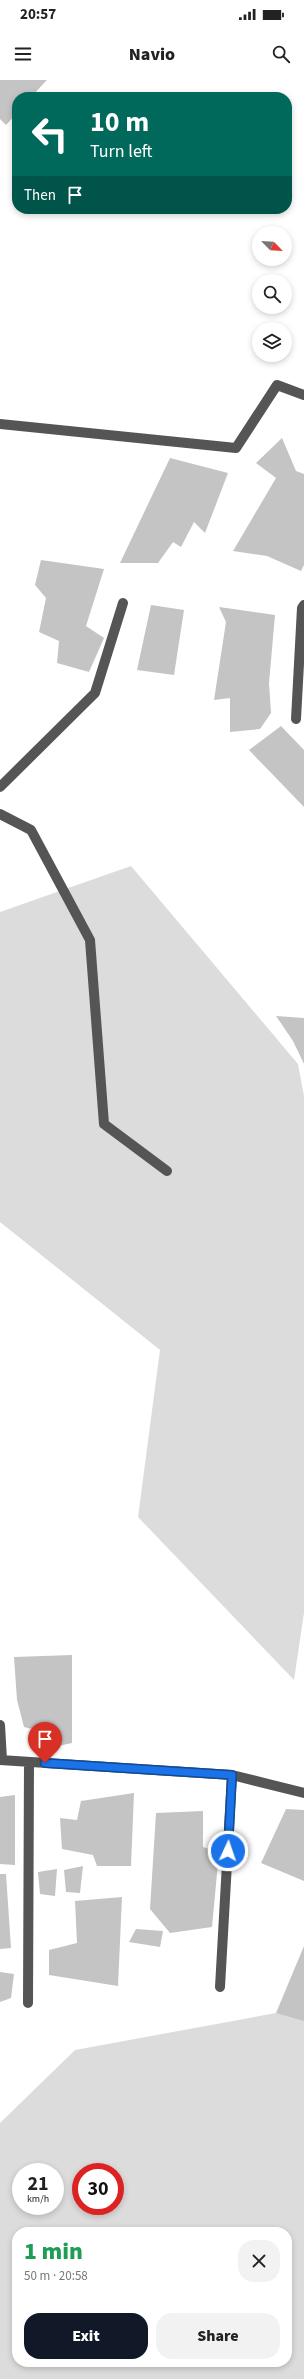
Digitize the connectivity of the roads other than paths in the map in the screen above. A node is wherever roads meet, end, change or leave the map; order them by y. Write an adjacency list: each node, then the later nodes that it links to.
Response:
1 (304, 395): 2 (street)
2 (0, 424)
3 (123, 603): 6 (street)
4 (304, 605): 5 (street)
5 (296, 719)
6 (0, 788)
7 (0, 814): 8 (street)
8 (167, 1170)
9 (0, 1725): 10 (street)
10 (1, 1760): 11 (street)
11 (29, 1762): 12 (street); 15 (street)
12 (232, 1775): 13 (street); 14 (street)
13 (304, 1792)
14 (220, 1987)
15 (28, 2003)

